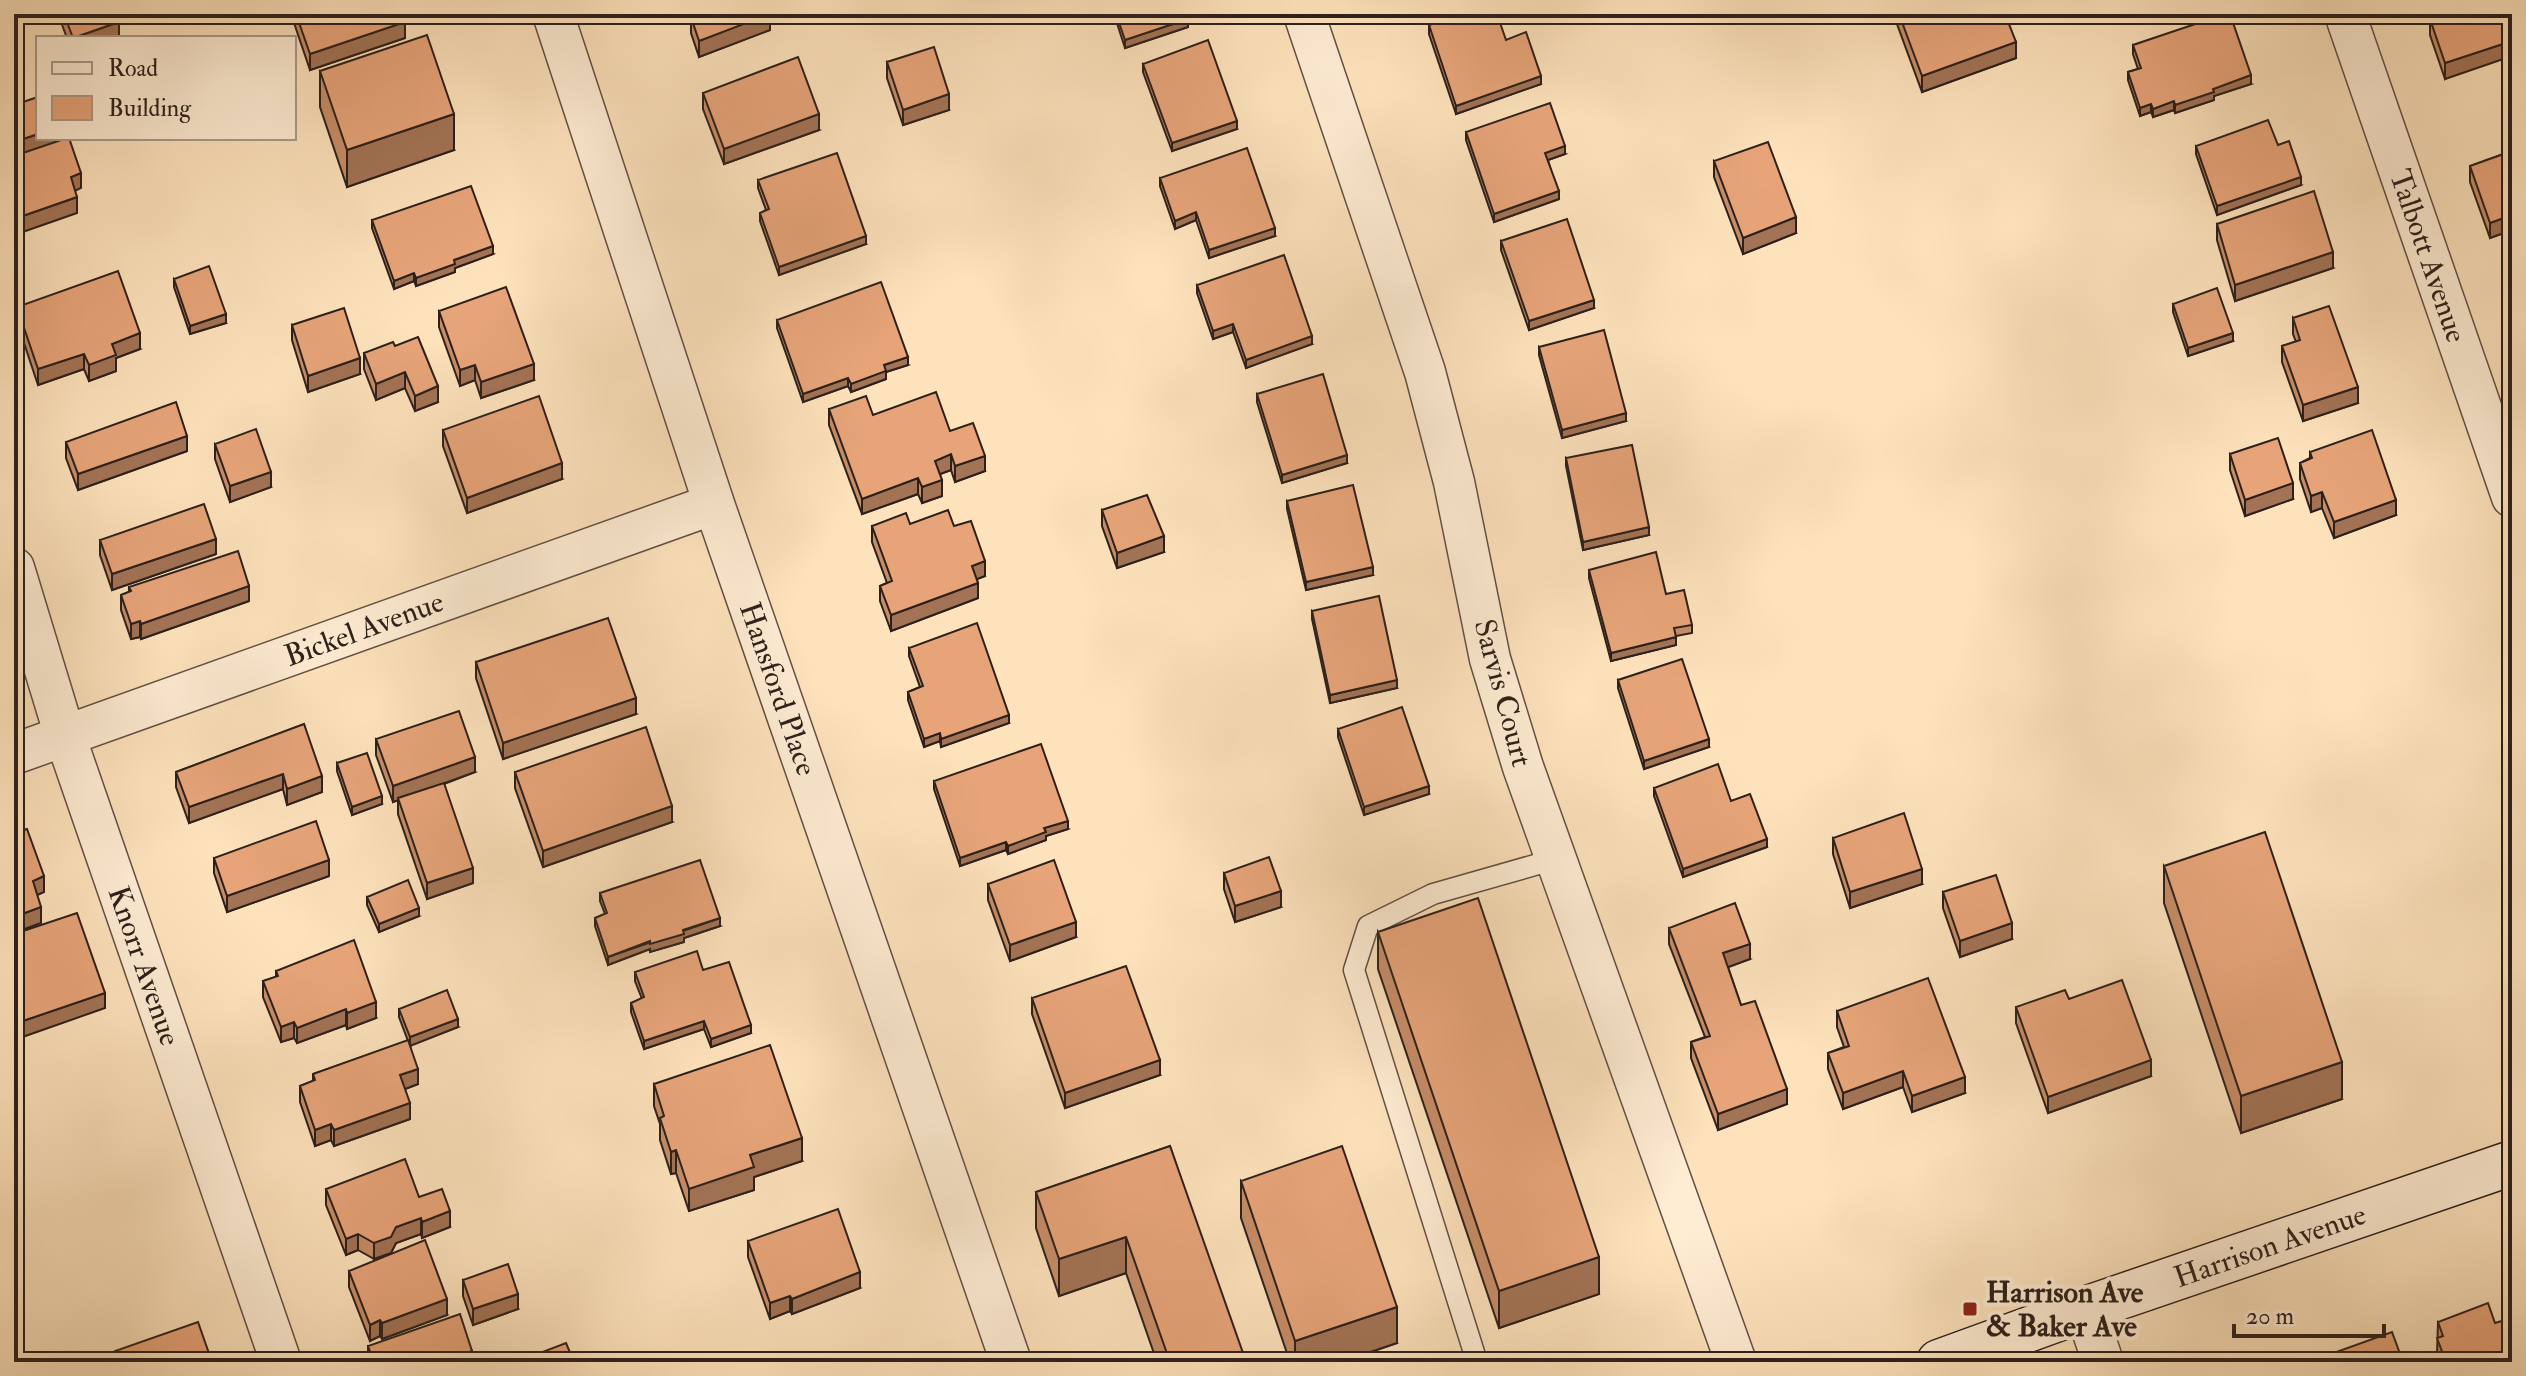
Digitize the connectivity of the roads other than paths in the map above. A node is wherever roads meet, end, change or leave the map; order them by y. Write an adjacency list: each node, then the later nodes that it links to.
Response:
1 (553, 14): 5 (street, Hansford Place)
2 (1304, 14): 9 (street, Sarvis Court)
3 (2345, 14): 4 (street, Talbott Avenue)
4 (2512, 497)
5 (714, 504): 7 (street, Bickel Avenue); 13 (street, Hansford Place)
6 (14, 568): 7 (street, Knorr Avenue)
7 (65, 736): 8 (street, Bickel Avenue); 12 (street, Knorr Avenue)
8 (14, 754)
9 (1556, 859): 14 (lane); 15 (street, Sarvis Court)
10 (2512, 1163): 11 (main road, Harrison Avenue)
11 (2085, 1309): 16 (main road, Harrison Avenue); 17 (street)
12 (281, 1362)
13 (1011, 1362)
14 (1477, 1362)
15 (1736, 1362)
16 (1939, 1362)
17 (2103, 1362)

